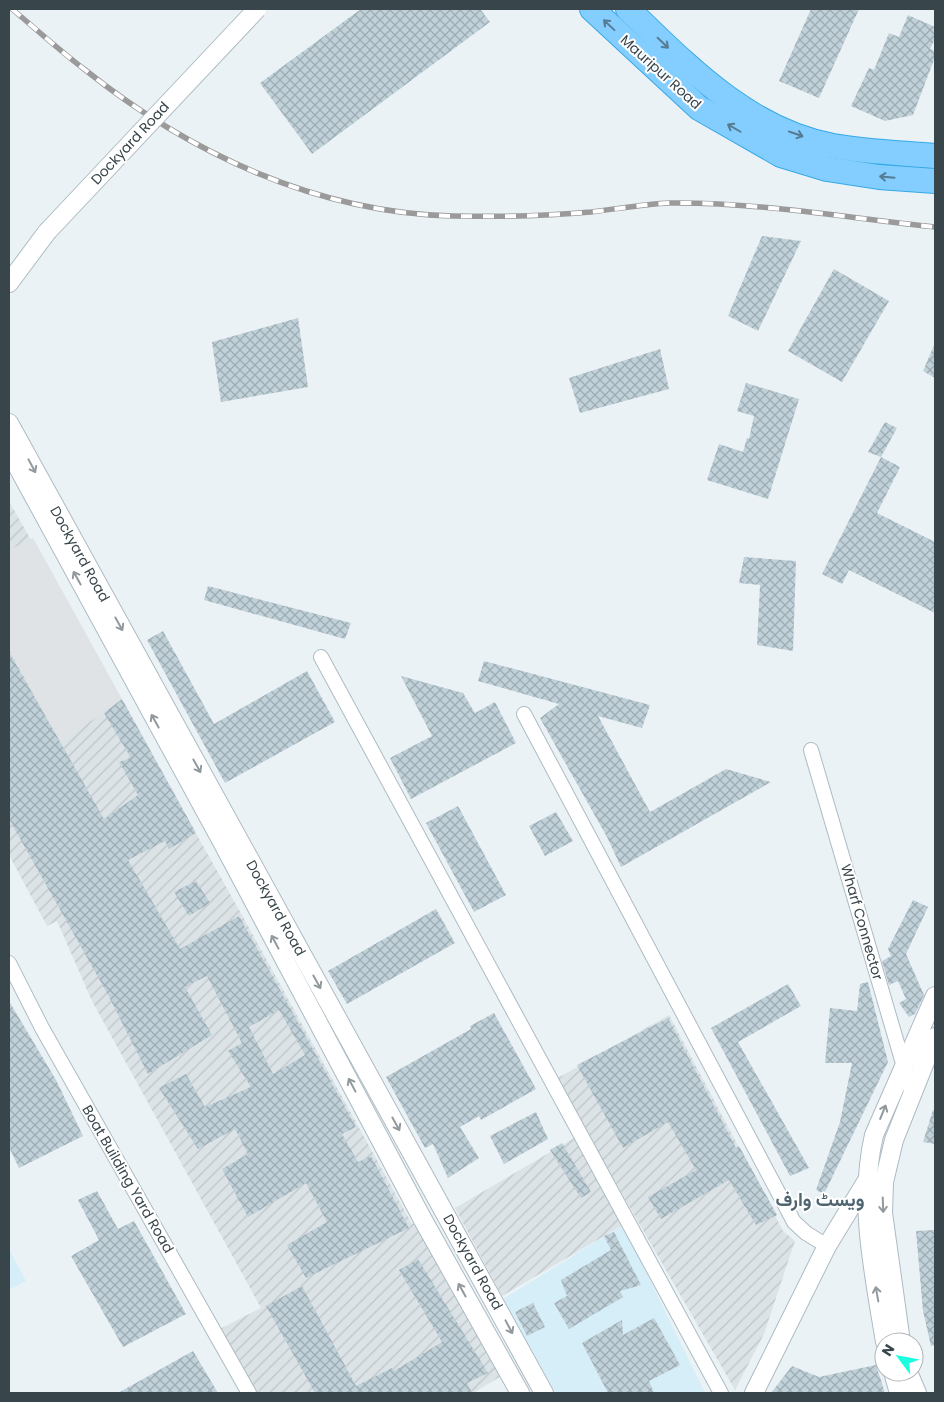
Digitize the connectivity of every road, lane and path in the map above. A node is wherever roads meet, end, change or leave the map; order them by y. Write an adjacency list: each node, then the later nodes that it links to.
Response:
1 (244, 9): 7 (street, Dockyard Road)
2 (257, 9): 8 (street, Dockyard Road, bridge)
3 (592, 9): 6 (highway, Mauripur Road, one-way to 3)
4 (628, 9): 5 (highway, Mauripur Road, one-way to 5)
5 (935, 156)
6 (935, 181)
7 (9, 264)
8 (9, 282)
9 (9, 423): 14 (street, Dockyard Road, one-way to 14)
10 (9, 451): 14 (street, Dockyard Road, one-way to 10)
11 (321, 657): 29 (street)
12 (524, 714): 23 (street)
13 (811, 750): 18 (street, Wharf Connector)
14 (228, 836): 27 (street, Dockyard Road, one-way to 14); 28 (street, Dockyard Road, one-way to 28)
15 (9, 964): 26 (street, Boat Building Yard Road)
16 (935, 996): 18 (street)
17 (935, 1036): 19 (street)
18 (904, 1064): 19 (street, Wharf Connector); 20 (street, one-way to 18)
19 (912, 1094): 21 (street)
20 (874, 1135): 21 (street); 22 (street)
21 (894, 1140): 22 (street)
22 (875, 1182): 23 (street); 24 (street, one-way to 22); 25 (street, one-way to 25)
23 (827, 1246): 30 (street)
24 (884, 1332)
25 (900, 1332)
26 (249, 1393)
27 (520, 1393)
28 (544, 1393)
29 (722, 1393)
30 (754, 1393)

